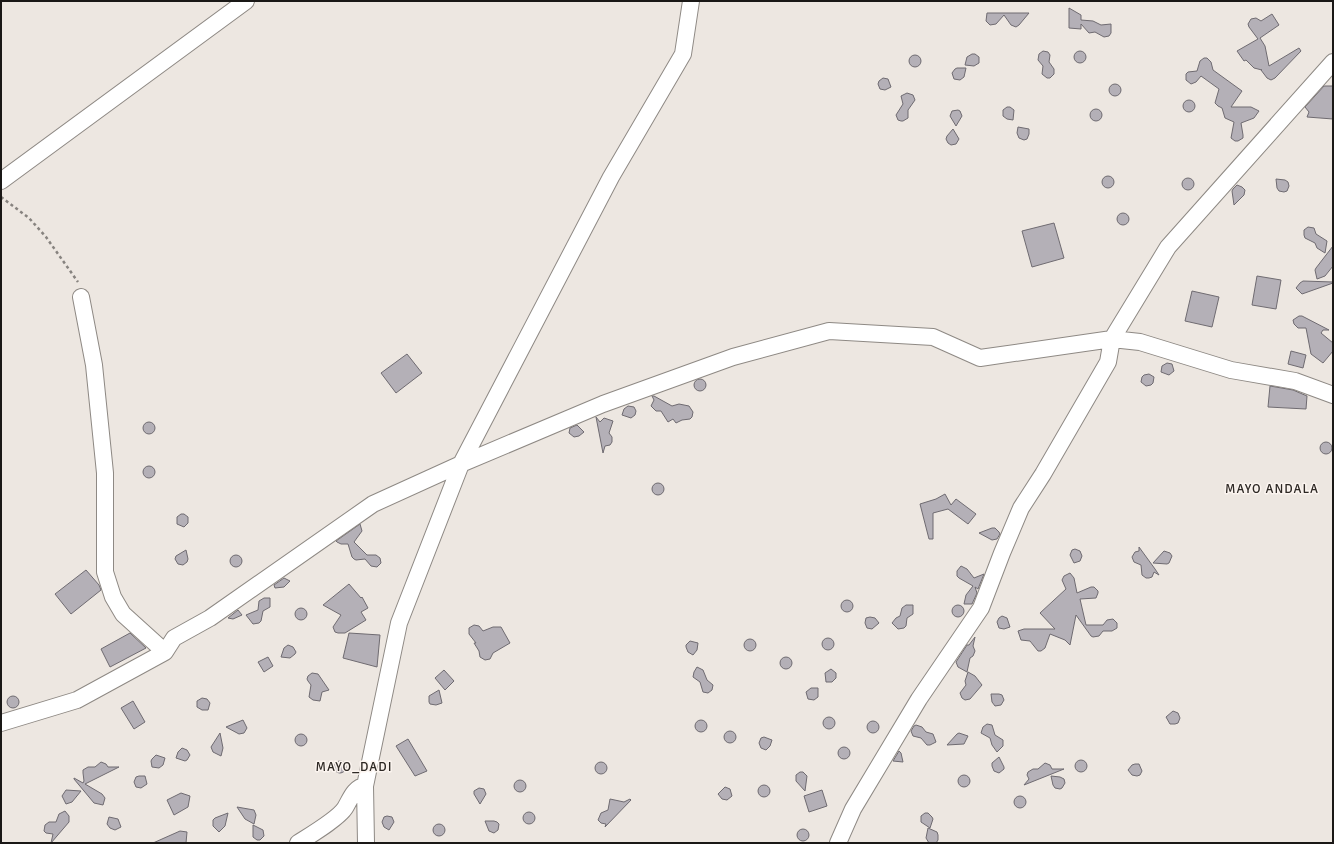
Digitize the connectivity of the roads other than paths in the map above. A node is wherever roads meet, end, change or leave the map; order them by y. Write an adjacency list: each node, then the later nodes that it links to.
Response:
1 (246, 1): 4 (street)
2 (691, 1): 8 (street)
3 (1333, 62): 6 (street)
4 (1, 181)
5 (81, 297): 9 (street)
6 (1112, 339): 7 (street); 8 (street); 14 (street)
7 (1333, 395)
8 (461, 464): 9 (street); 11 (street)
9 (165, 652): 10 (street)
10 (1, 723)
11 (365, 786): 12 (street); 13 (street)
12 (298, 843)
13 (366, 843)
14 (838, 843)

